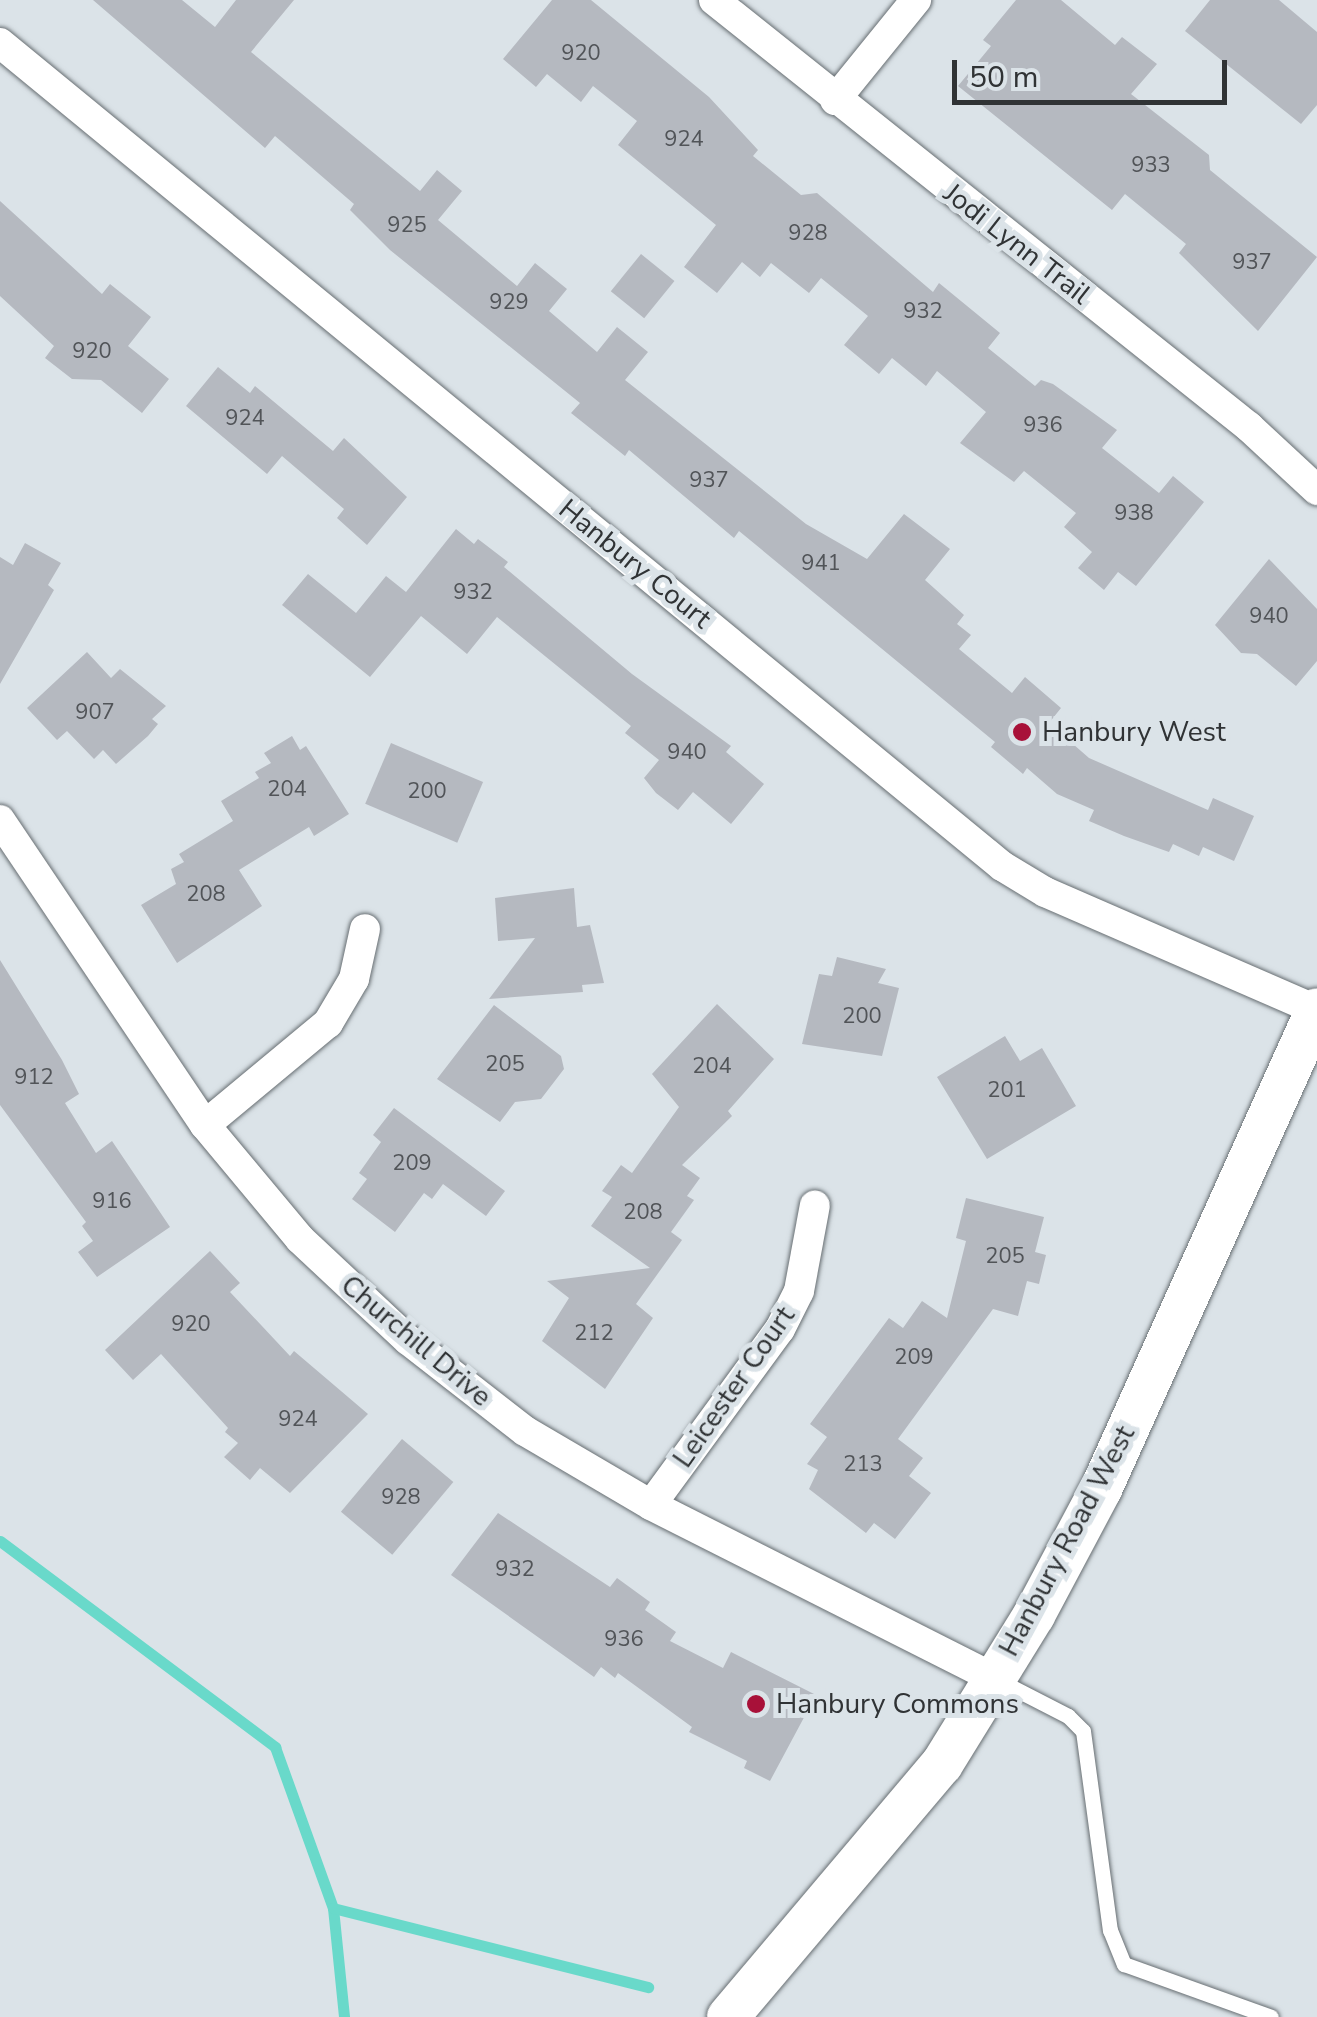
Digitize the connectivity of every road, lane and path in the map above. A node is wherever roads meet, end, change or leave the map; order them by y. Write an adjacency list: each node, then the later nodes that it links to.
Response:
1 (714, 0): 4 (street, Jodi Lynn Trail)
2 (916, 0): 4 (street)
3 (0, 43): 8 (street, Hanbury Court)
4 (834, 100): 5 (street, Jodi Lynn Trail)
5 (1317, 490)
6 (0, 820): 9 (street, Churchill Drive)
7 (365, 929): 9 (street)
8 (1317, 1010): 12 (main road, Hanbury Road West)
9 (205, 1125): 11 (street, Churchill Drive)
10 (815, 1204): 11 (street, Leicester Court)
11 (652, 1505): 12 (street, Churchill Drive)
12 (993, 1678): 13 (main road, Hanbury Road West); 14 (lane)
13 (728, 2017)
14 (1271, 2017)

